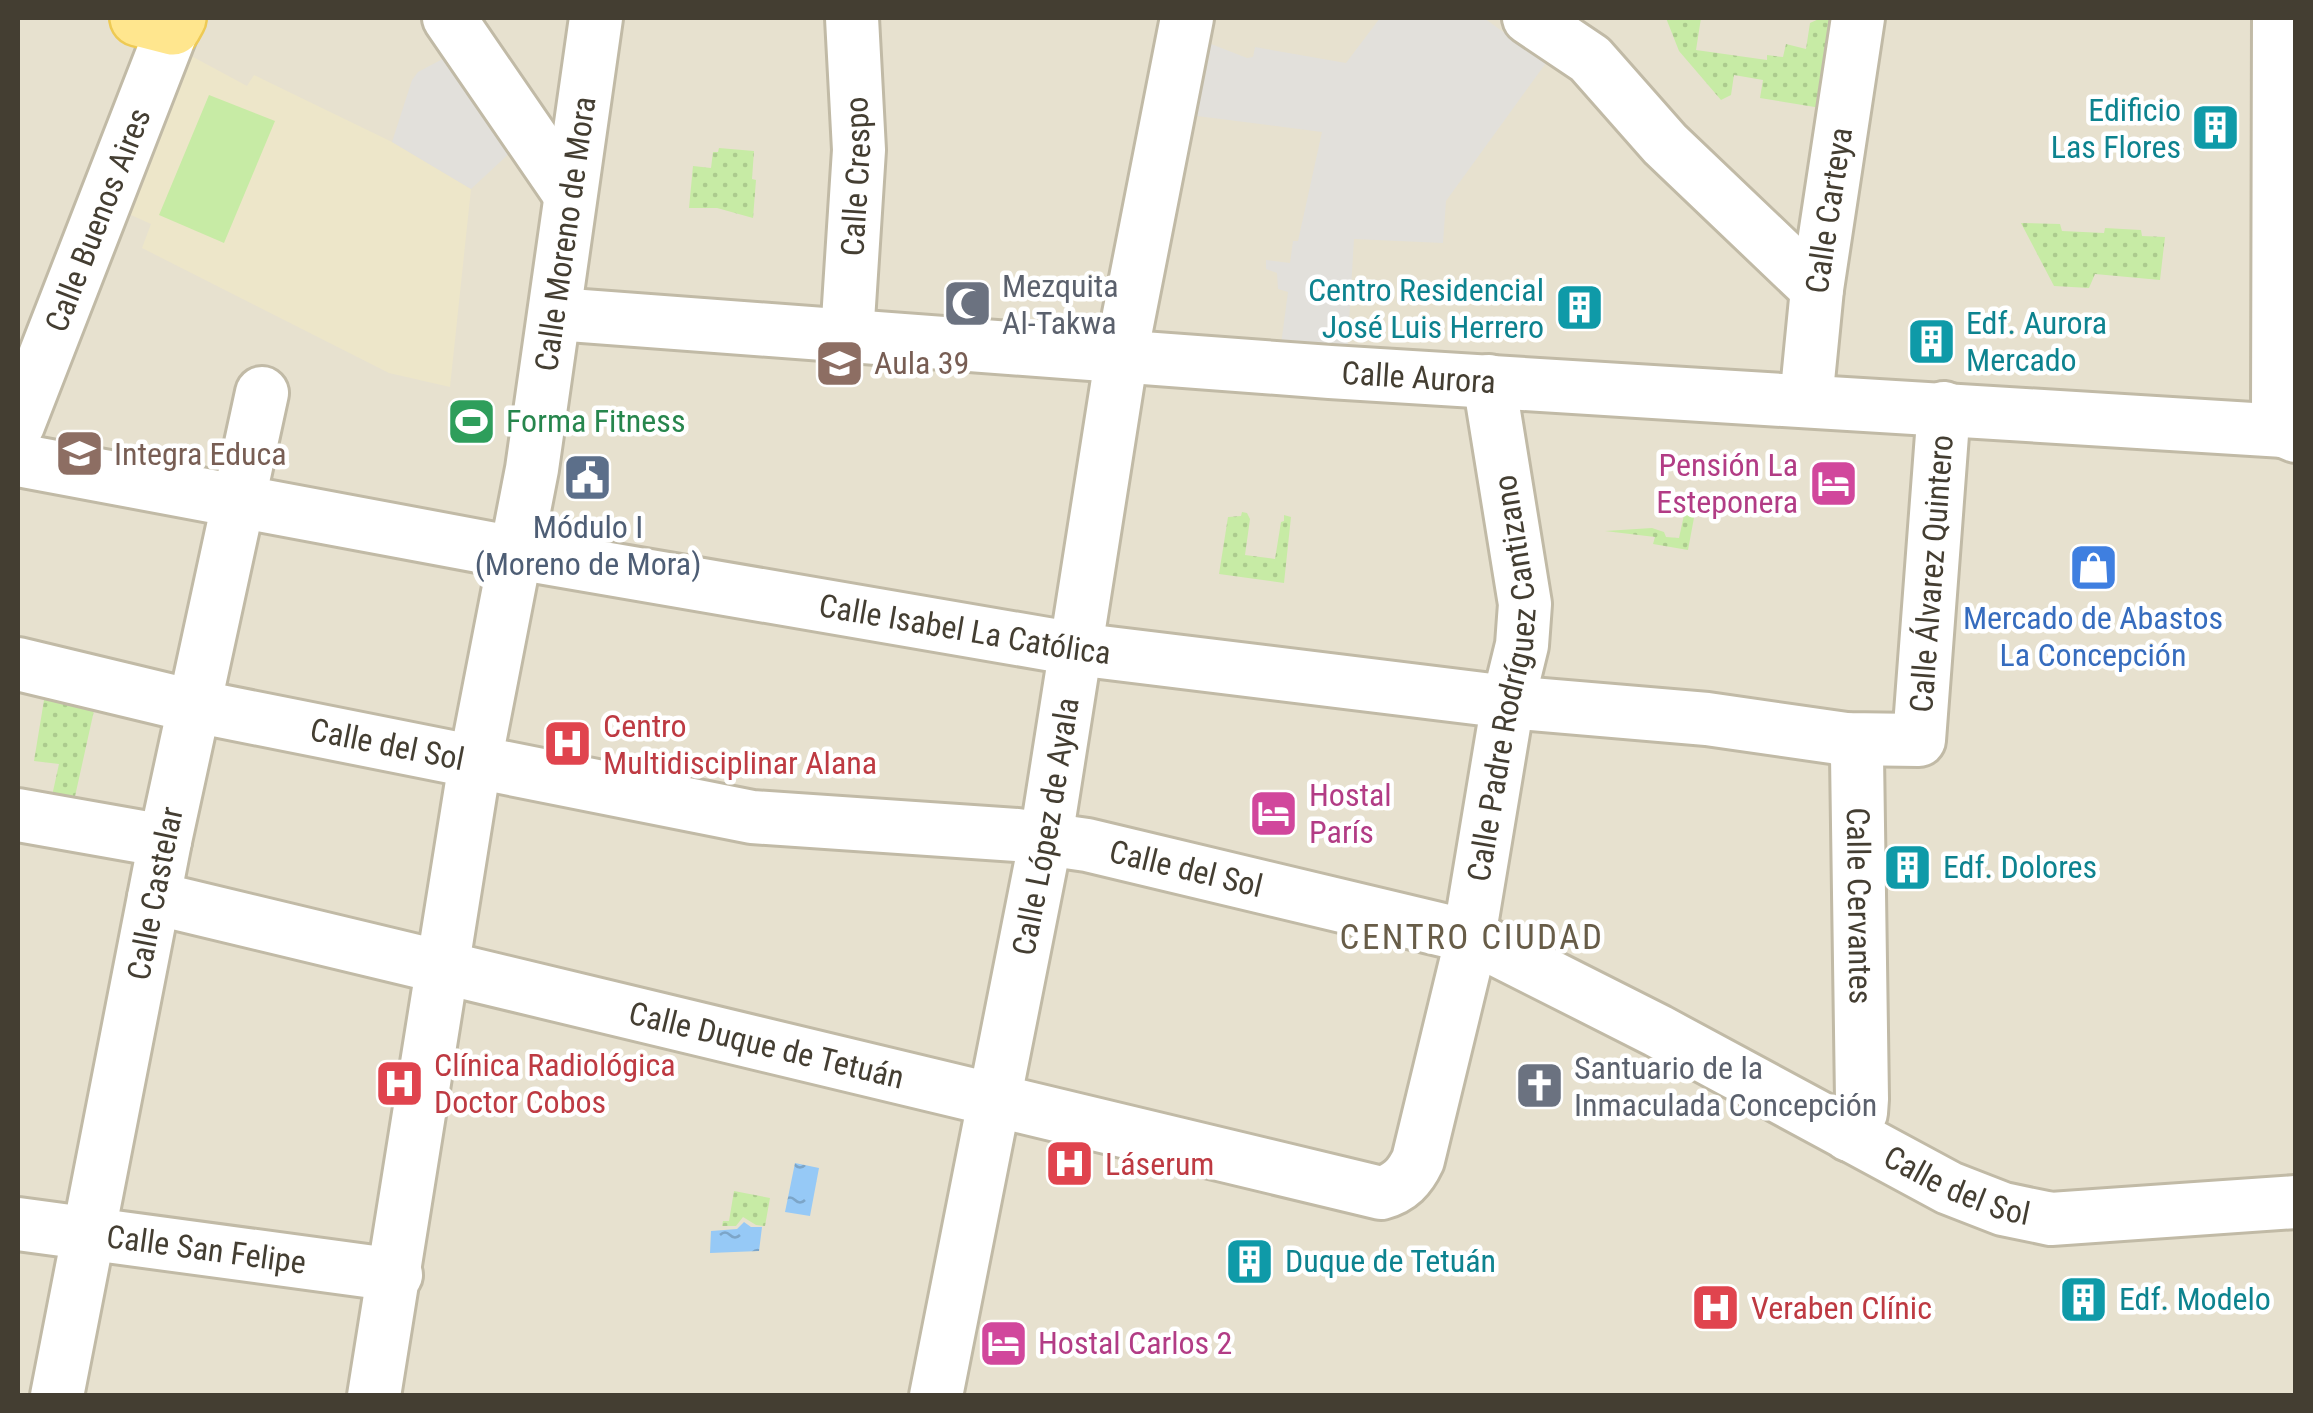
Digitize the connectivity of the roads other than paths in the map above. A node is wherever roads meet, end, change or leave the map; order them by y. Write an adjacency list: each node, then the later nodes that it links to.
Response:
1 (449, 18): 10 (street)
2 (596, 18): 10 (street, Calle Moreno de Mora)
3 (852, 18): 13 (street, Calle Crespo)
4 (1187, 18): 14 (street, Calle López de Ayala)
5 (1529, 18): 9 (street)
6 (1858, 18): 11 (street, Calle Carteya)
7 (2279, 18): 20 (street)
8 (163, 21): 19 (street, Calle Buenos Aires)
9 (1586, 38): 11 (street)
10 (569, 193): 12 (street, Calle Moreno de Mora)
11 (1817, 290): 17 (street, Calle Carteya)
12 (556, 314): 13 (street, Calle Aurora); 23 (street, Calle Moreno de Mora)
13 (847, 336): 14 (street, Calle Aurora)
14 (1121, 358): 15 (street, Calle Aurora); 24 (street, Calle López de Ayala)
15 (1489, 381): 17 (street, Calle Aurora); 26 (street, Calle Padre Rodríguez Cantizano)
16 (262, 393): 22 (street, Calle Castelar)
17 (1806, 401): 18 (street, Calle Aurora)
18 (1944, 408): 20 (street, Calle Aurora); 29 (street, Calle Álvarez Quintero)
19 (18, 425)
20 (2287, 432)
21 (18, 460): 22 (street, Calle Isabel La Católica)
22 (240, 502): 23 (street, Calle Isabel La Católica); 27 (street, Calle Castelar)
23 (516, 553): 24 (street, Calle Isabel La Católica); 30 (street, Calle Moreno de Mora)
24 (1076, 649): 26 (street, Calle Isabel La Católica); 32 (street, Calle López de Ayala)
25 (18, 664): 27 (street, Calle del Sol)
26 (1508, 702): 28 (street, Calle Isabel La Católica); 35 (street, Calle Padre Rodríguez Cantizano)
27 (195, 705): 30 (street, Calle del Sol); 33 (street, Calle Castelar)
28 (1846, 739): 29 (street, Calle Isabel La Católica); 38 (street, Calle Cervantes)
29 (1919, 740)
30 (475, 763): 32 (street, Calle del Sol); 36 (street, Calle Moreno de Mora)
31 (18, 815): 33 (street)
32 (1046, 838): 35 (street, Calle del Sol); 37 (street, Calle López de Ayala)
33 (165, 842): 34 (street, Calle Castelar)
34 (154, 898): 36 (street, Calle Duque de Tetuán); 42 (street, Calle Castelar)
35 (1472, 937): 38 (street, Calle del Sol); 39 (street, Calle Padre Rodríguez Cantizano)
36 (442, 968): 37 (street, Calle Duque de Tetuán); 43 (street, Calle Moreno de Mora)
37 (992, 1099): 39 (street, Calle Duque de Tetuán); 46 (street, Calle López de Ayala)
38 (1848, 1135): 40 (street, Calle del Sol)
39 (1381, 1192)
40 (2296, 1202)
41 (18, 1224): 42 (street, Calle San Felipe)
42 (90, 1235): 43 (street, Calle San Felipe); 44 (street, Calle Castelar)
43 (396, 1275): 45 (street, Calle Moreno de Mora)
44 (58, 1396)
45 (374, 1396)
46 (936, 1396)

